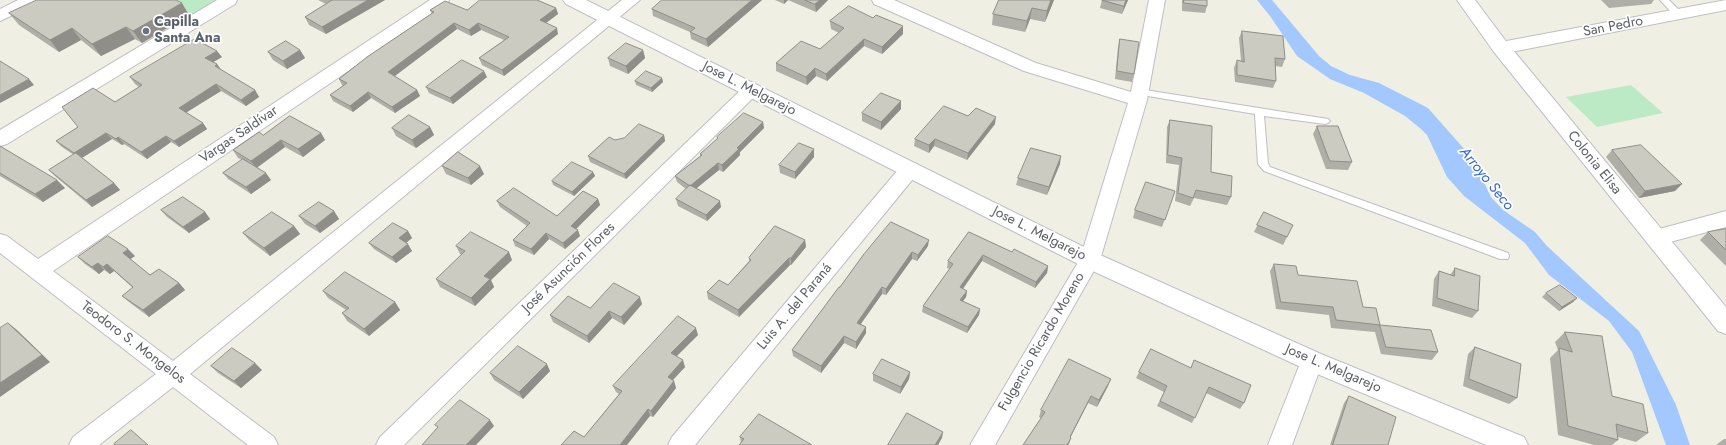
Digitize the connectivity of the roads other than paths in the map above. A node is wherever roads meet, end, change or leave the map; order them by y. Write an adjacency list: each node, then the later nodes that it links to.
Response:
1 (31, 0): 12 (street)
2 (229, 0): 20 (street)
3 (441, 0): 27 (street, Vargas Saldívar)
4 (572, 0): 14 (street, Jose L. Melgarejo)
5 (632, 0): 14 (street)
6 (880, 0): 17 (street)
7 (1156, 0): 17 (street, Fulgencio Ricardo Moreno)
8 (1466, 0): 15 (street, Colonia Elisa)
9 (1664, 0): 13 (lane)
10 (0, 1): 12 (street)
11 (1726, 5): 13 (street, San Pedro)
12 (7, 13)
13 (1678, 14): 15 (street, San Pedro)
14 (609, 18): 16 (street, Jose L. Melgarejo); 30 (street)
15 (1501, 48): 23 (street, Colonia Elisa)
16 (751, 90): 21 (street, Jose L. Melgarejo); 33 (street, José Asunción Flores)
17 (1138, 96): 18 (lane); 26 (street, Fulgencio Ricardo Moreno)
18 (1259, 112): 19 (lane); 25 (lane)
19 (1325, 121)
20 (0, 138)
21 (910, 169): 26 (street, Jose L. Melgarejo); 34 (street, Luis A. del Paraná)
22 (1726, 219): 23 (street)
23 (1655, 238): 28 (street, Colonia Elisa)
24 (0, 242): 27 (street, Teodoro S. Mongelos)
25 (1504, 256)
26 (1090, 260): 29 (street, Jose L. Melgarejo); 35 (street, Fulgencio Ricardo Moreno)
27 (38, 270): 30 (street, Teodoro S. Mongelos)
28 (1726, 324)
29 (1312, 361): 36 (street); 37 (street, Jose L. Melgarejo)
30 (173, 374): 31 (street); 32 (street, Teodoro S. Mongelos)
31 (82, 445)
32 (266, 445)
33 (388, 445)
34 (680, 445)
35 (982, 445)
36 (1280, 445)
37 (1515, 445)

